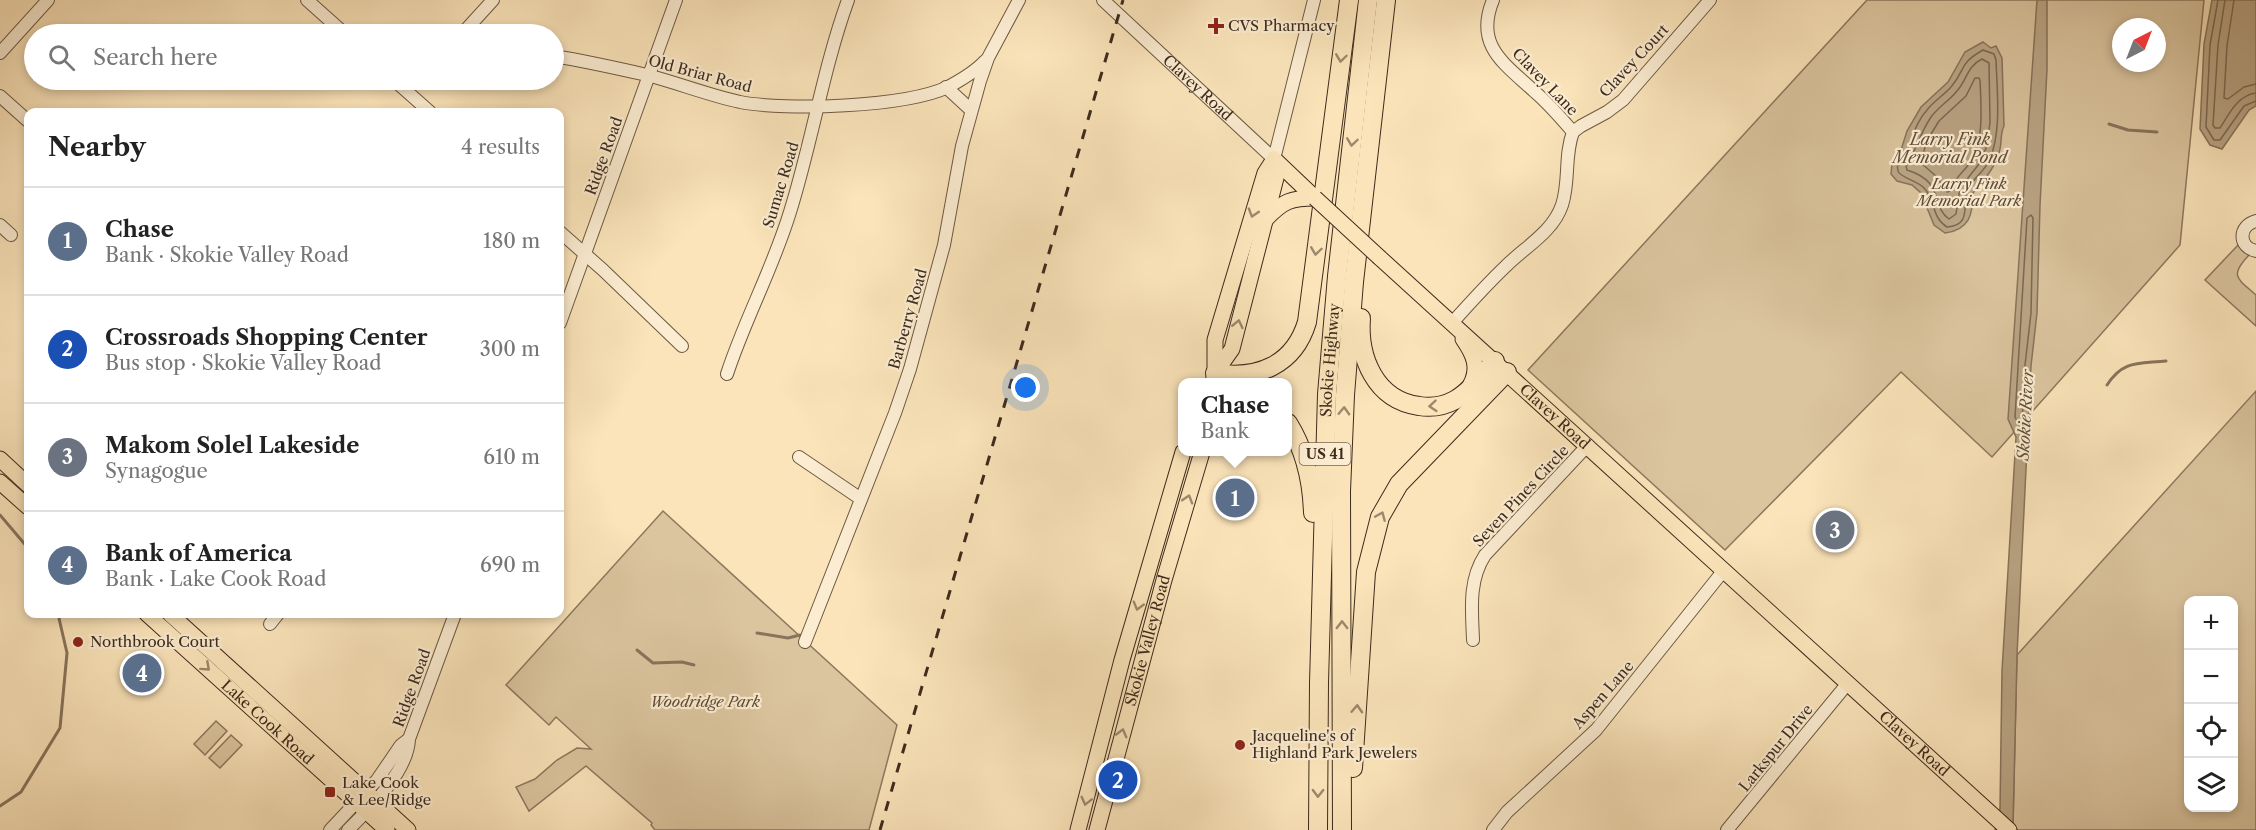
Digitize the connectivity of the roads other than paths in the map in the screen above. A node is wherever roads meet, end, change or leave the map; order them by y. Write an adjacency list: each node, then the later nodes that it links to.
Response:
1 (48, 0): 14 (street)
2 (307, 0): 15 (street)
3 (493, 0): 16 (street)
4 (676, 0): 22 (street, Ridge Road)
5 (848, 0): 26 (street, Sumac Road)
6 (1019, 0): 20 (street, Barberry Road)
7 (1103, 0): 31 (street, Clavey Road)
8 (1314, 0): 31 (street)
9 (1349, 0): 45 (highway, one-way to 45)
10 (1368, 0): 65 (highway, Skokie Highway / US 41, one-way to 65)
11 (1386, 0): 21 (highway, Skokie Highway / US 41)
12 (1493, 0): 30 (street, Clavey Lane)
13 (1710, 0): 30 (street, Clavey Court)
14 (26, 24)
15 (334, 24)
16 (471, 24)
17 (24, 26): 18 (street)
18 (0, 53)
19 (564, 58): 22 (street, Old Briar Road)
20 (988, 58): 23 (street, Old Briar Road); 28 (street, Barberry Road)
21 (1378, 74): 46 (highway, one-way to 21); 77 (highway, Skokie Highway / US 41, one-way to 21)
22 (649, 76): 26 (street, Old Briar Road); 39 (street, Ridge Road)
23 (946, 87): 26 (street, Old Briar Road); 28 (street)
24 (405, 90): 27 (street)
25 (0, 96): 29 (street)
26 (818, 106): 44 (street, Sumac Road)
27 (426, 108)
28 (971, 110): 55 (street, Barberry Road)
29 (24, 117)
30 (1573, 132): 41 (street, Clavey Lane)
31 (1274, 159): 32 (main road, Clavey Road); 33 (main road); 45 (main road, one-way to 45)
32 (1316, 198): 33 (main road); 41 (main road, Clavey Road, bridge)
33 (1264, 220): 45 (main road, one-way to 33)
34 (2256, 221): 38 (street)
35 (0, 225): 36 (street)
36 (11, 235)
37 (564, 236): 39 (street)
38 (2256, 252)
39 (584, 255): 40 (street, Ridge Road); 42 (street)
40 (564, 312)
41 (1453, 324): 43 (main road, Clavey Road); 46 (main road)
42 (681, 345)
43 (1501, 366): 46 (highway); 48 (main road, Clavey Road); 78 (highway, one-way to 43)
44 (727, 374)
45 (1214, 378)
46 (1466, 393)
47 (1292, 432): 65 (highway)
48 (1588, 445): 57 (main road, Clavey Road); 63 (street, Seven Pines Circle)
49 (1182, 456): 67 (main road, Skokie Valley Road, one-way to 67)
50 (1201, 456): 68 (main road, Skokie Valley Road, one-way to 50)
51 (799, 457): 55 (street)
52 (0, 459): 53 (main road)
53 (24, 481)
54 (0, 482): 56 (main road)
55 (861, 499): 64 (street, Barberry Road)
56 (24, 503)
57 (1724, 570): 66 (main road, Clavey Road); 79 (street, Aspen Lane)
58 (152, 618): 69 (main road, Lake Cook Road, one-way to 69)
59 (174, 618): 69 (main road, Lake Cook Road)
60 (275, 618): 62 (street)
61 (454, 618): 69 (street, Ridge Road)
62 (270, 624)
63 (1473, 640)
64 (805, 642)
65 (1321, 650): 76 (highway, Skokie Highway / US 41, one-way to 76)
66 (1848, 683): 80 (street, Larkspur Drive); 81 (main road, Clavey Road)
67 (1096, 761): 68 (main road); 74 (main road, Skokie Valley Road, one-way to 74)
68 (1113, 766): 75 (main road, Skokie Valley Road)
69 (366, 801): 70 (street); 71 (street); 72 (main road, Lake Cook Road); 73 (main road, Lake Cook Road)
70 (330, 830)
71 (348, 830)
72 (387, 830)
73 (408, 830)
74 (1078, 830)
75 (1097, 830)
76 (1318, 830)
77 (1342, 830)
78 (1348, 830)
79 (1493, 830)
80 (1727, 830)
81 (2009, 830)

